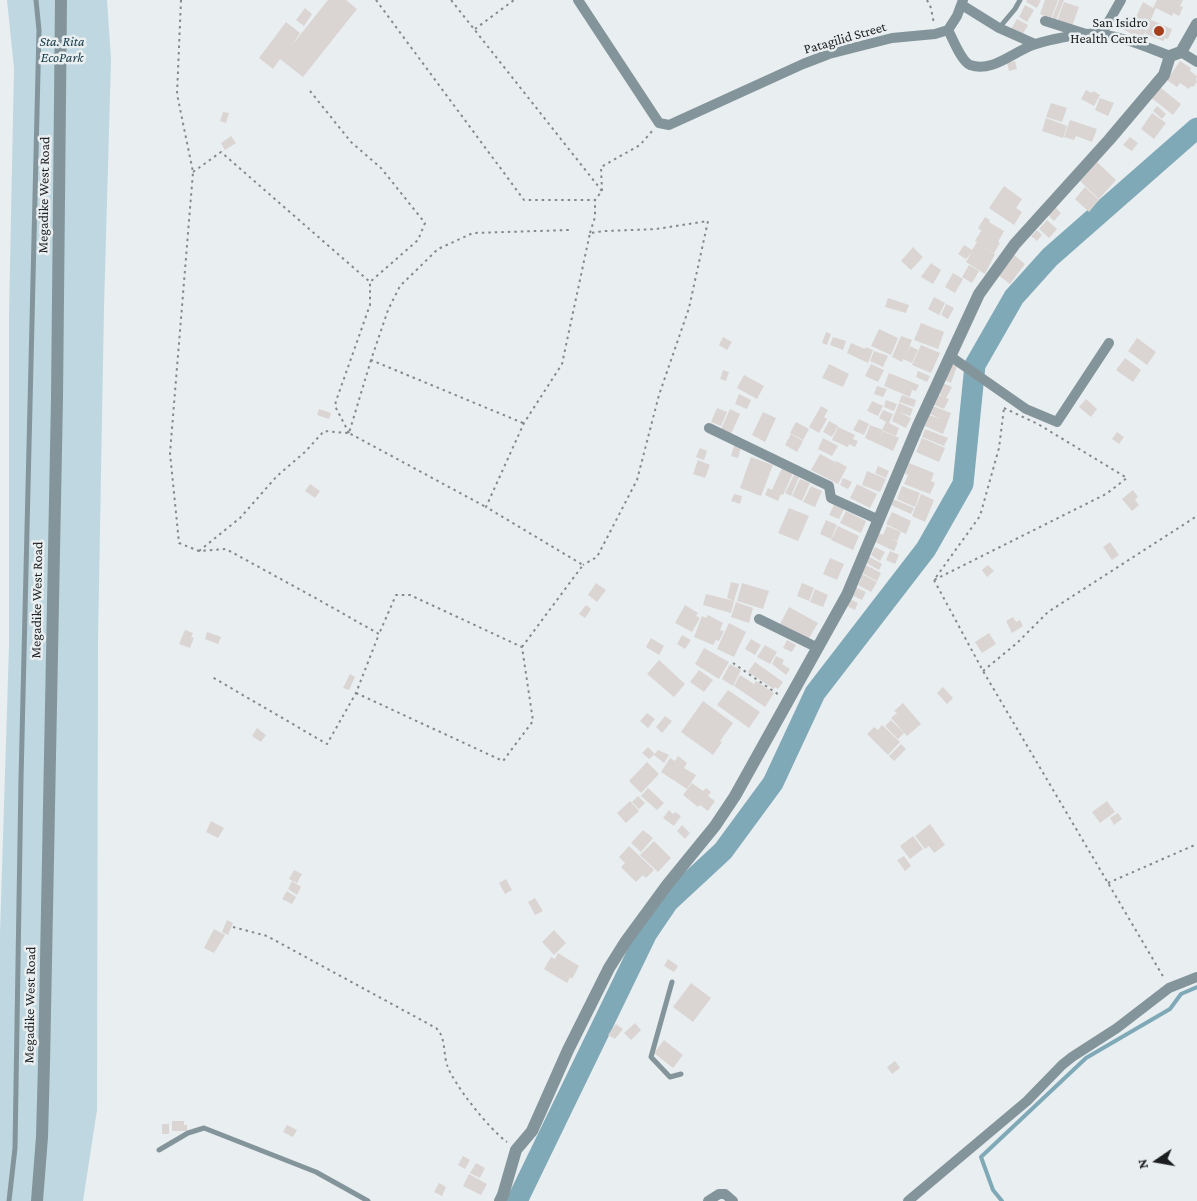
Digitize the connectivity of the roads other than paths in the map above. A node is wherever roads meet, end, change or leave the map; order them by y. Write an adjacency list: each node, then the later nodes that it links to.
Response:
1 (36, 0): 27 (lane)
2 (62, 0): 28 (street, Megadike West Road)
3 (578, 0): 10 (street, Patagilid Street)
4 (1020, 0): 9 (lane)
5 (1121, 0): 12 (street)
6 (963, 2): 9 (street); 10 (street)
7 (1045, 21): 11 (street)
8 (1197, 24): 14 (street)
9 (999, 28): 13 (street)
10 (948, 30): 13 (street)
11 (1086, 34): 12 (street); 13 (street)
12 (1102, 36): 14 (street)
13 (1035, 44)
14 (1175, 54): 15 (street); 17 (street)
15 (1197, 62)
16 (1109, 343): 17 (street)
17 (955, 358): 19 (street)
18 (708, 428): 19 (street)
19 (879, 520): 21 (street)
20 (759, 619): 21 (street)
21 (818, 648): 26 (street)
22 (1197, 977): 32 (street)
23 (672, 982): 24 (lane)
24 (681, 1074)
25 (159, 1150): 29 (lane)
26 (506, 1199)
27 (9, 1201)
28 (37, 1201)
29 (368, 1201)
30 (708, 1201): 31 (street)
31 (733, 1201)
32 (908, 1201)

